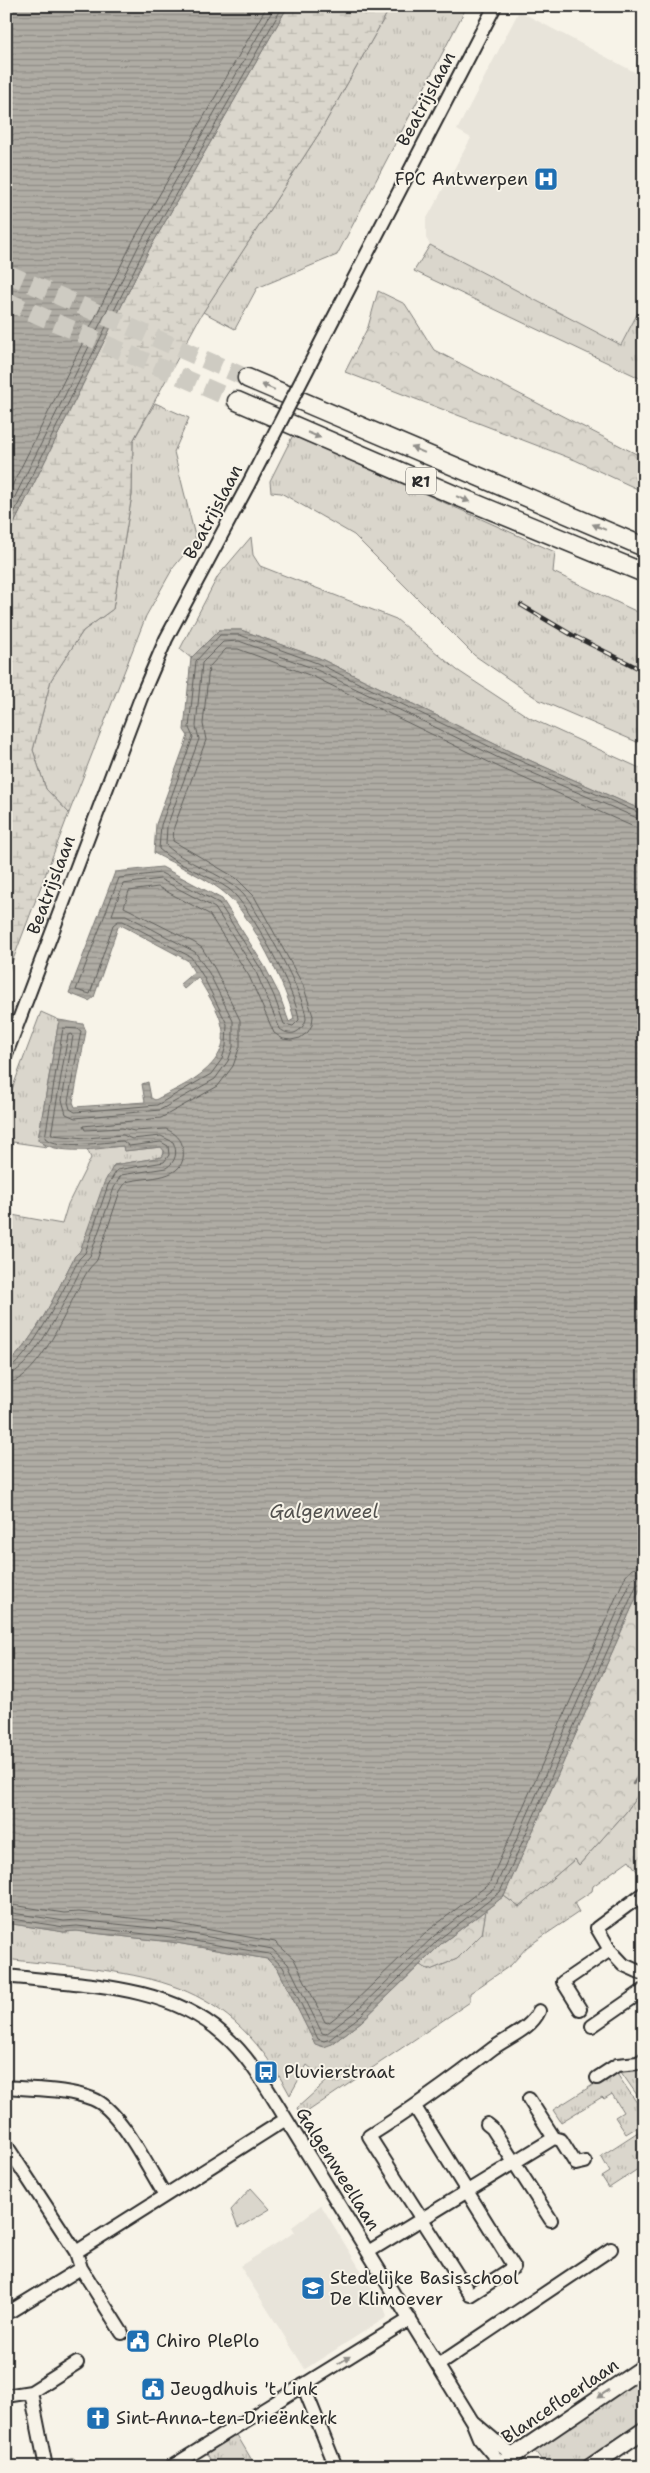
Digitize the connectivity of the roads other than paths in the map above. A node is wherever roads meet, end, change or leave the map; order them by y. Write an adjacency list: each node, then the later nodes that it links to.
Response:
1 (494, 6): 6 (street, Beatrijslaan, bridge)
2 (247, 378): 4 (highway, R1, one-way to 2)
3 (237, 401): 5 (highway, R1, one-way to 5)
4 (644, 547)
5 (644, 573)
6 (6, 1054)
7 (644, 1893): 8 (street)
8 (610, 1950): 9 (street); 12 (street)
9 (644, 1974)
10 (6, 1976): 20 (street, Galgenweellaan)
11 (644, 1990): 14 (street)
12 (580, 2009)
13 (539, 2010): 19 (street)
14 (592, 2026)
15 (644, 2059): 16 (street)
16 (597, 2078)
17 (7, 2088): 27 (street)
18 (529, 2099): 22 (street)
19 (414, 2107): 26 (street); 28 (street)
20 (286, 2119): 27 (street); 32 (street, Galgenweellaan)
21 (486, 2124): 25 (street)
22 (554, 2138): 24 (street); 25 (street)
23 (6, 2145): 31 (street)
24 (585, 2162)
25 (514, 2163): 26 (street); 29 (street)
26 (466, 2192): 28 (street); 28 (street)
27 (165, 2195): 31 (street)
28 (422, 2218): 32 (street)
29 (551, 2220)
30 (611, 2249): 38 (street)
31 (76, 2252): 33 (street)
32 (368, 2252): 35 (street, Galgenweellaan)
33 (81, 2268): 34 (street); 36 (street)
34 (6, 2314)
35 (410, 2319): 38 (street, Galgenweellaan); 40 (street, one-way to 35)
36 (122, 2333)
37 (76, 2364): 41 (street)
38 (438, 2365): 44 (street, Galgenweellaan)
39 (644, 2367): 44 (main road, Blancefloerlaan, one-way to 44)
40 (303, 2385): 46 (street); 47 (street)
41 (30, 2392): 42 (street); 45 (street)
42 (6, 2396)
43 (644, 2430): 48 (main road)
44 (508, 2464)
45 (46, 2467)
46 (171, 2467)
47 (336, 2467)
48 (590, 2467)

